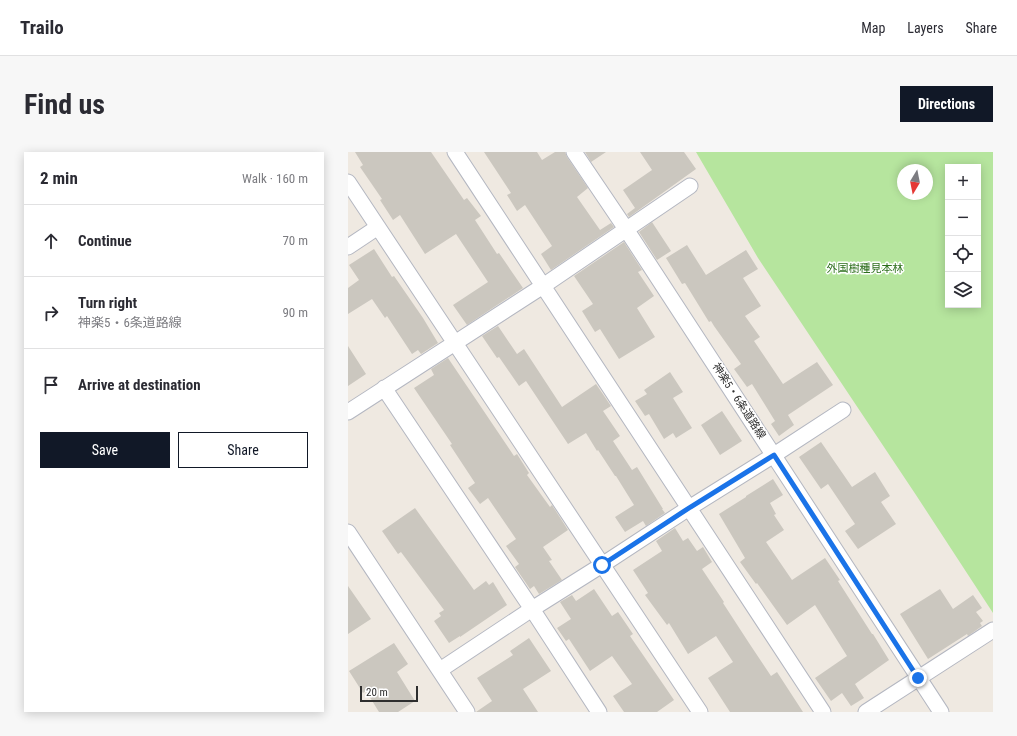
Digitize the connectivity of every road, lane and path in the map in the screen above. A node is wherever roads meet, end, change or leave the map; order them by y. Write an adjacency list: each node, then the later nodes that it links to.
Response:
1 (455, 152): 8 (street)
2 (574, 152): 6 (street, 神楽5・6条道路線)
3 (348, 182): 5 (street)
4 (690, 186): 6 (street)
5 (378, 227): 7 (street); 9 (street)
6 (626, 229): 8 (street); 13 (street, 神楽5・6条道路線)
7 (348, 246)
8 (543, 286): 9 (street); 14 (street)
9 (454, 343): 10 (street); 16 (street)
10 (384, 388): 12 (street); 17 (street)
11 (843, 410): 13 (street)
12 (348, 412)
13 (774, 455): 14 (street); 20 (street, 神楽5・6条道路線)
14 (689, 508): 16 (street); 24 (street)
15 (348, 532): 19 (street)
16 (602, 565): 17 (street); 23 (street)
17 (532, 609): 19 (street); 22 (street)
18 (993, 630): 20 (street)
19 (440, 670): 21 (street)
20 (918, 678): 25 (street); 26 (street, 神楽5・6条道路線)
21 (467, 712)
22 (599, 712)
23 (700, 712)
24 (823, 712)
25 (866, 712)
26 (941, 712)

